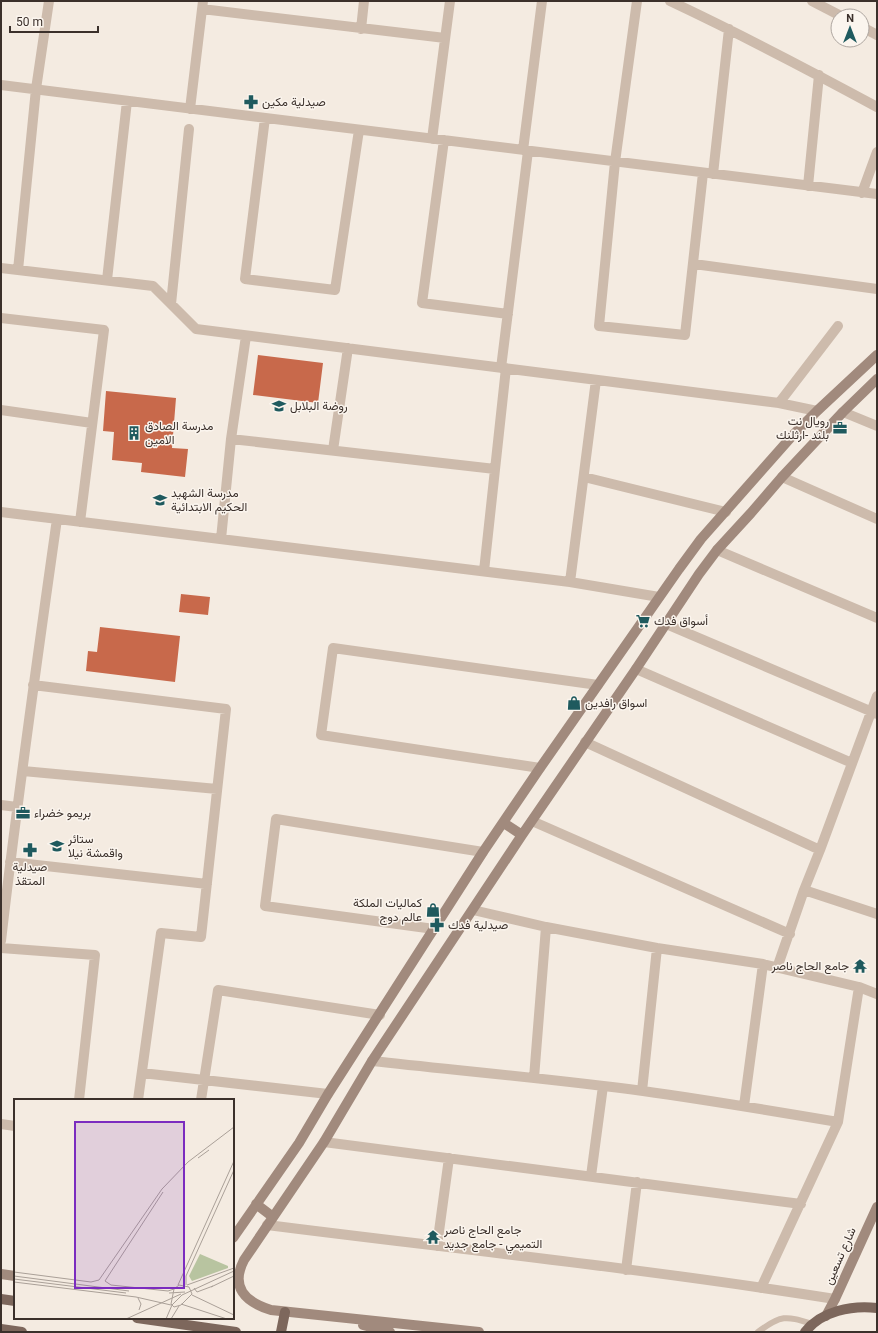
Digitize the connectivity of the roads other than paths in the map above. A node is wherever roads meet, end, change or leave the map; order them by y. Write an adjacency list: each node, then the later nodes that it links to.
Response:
1 (49, 1): 15 (street)
2 (364, 1): 10 (street)
3 (450, 1): 12 (street)
4 (542, 1): 24 (street)
5 (637, 1): 26 (street)
6 (670, 1): 11 (street)
7 (812, 1): 9 (street)
8 (203, 5): 10 (street); 18 (street)
9 (830, 10)
10 (361, 28): 12 (street)
11 (729, 29): 13 (street); 27 (street)
12 (445, 38): 22 (street)
13 (819, 75): 17 (street); 28 (street)
14 (1, 85): 15 (street)
15 (36, 89): 16 (street); 33 (street)
16 (127, 101): 18 (street); 34 (street)
17 (877, 107)
18 (190, 109): 19 (street)
19 (265, 118): 21 (street); 21 (street)
20 (189, 129): 36 (street)
21 (359, 130): 22 (street)
22 (432, 139): 23 (street)
23 (444, 140): 24 (street); 37 (street)
24 (526, 150): 26 (street); 37 (street)
25 (877, 152): 29 (street)
26 (615, 162): 27 (street); 31 (street)
27 (708, 173): 28 (street); 31 (street)
28 (808, 186): 29 (street)
29 (862, 193): 30 (street)
30 (877, 194)
31 (694, 264): 35 (street)
32 (1, 268): 33 (street)
33 (18, 270): 34 (street)
34 (107, 280): 36 (street)
35 (877, 289)
36 (171, 304): 40 (street)
37 (508, 314): 43 (street)
38 (1, 318): 50 (street)
39 (838, 326): 46 (street)
40 (246, 336): 41 (street); 52 (street)
41 (348, 348): 43 (street); 53 (street)
42 (877, 355): 48 (main road)
43 (504, 368): 45 (street); 54 (street)
44 (877, 379): 49 (main road)
45 (596, 380): 46 (street); 55 (street)
46 (779, 403): 48 (street)
47 (1, 410): 50 (street)
48 (817, 411): 58 (main road)
49 (843, 412): 51 (street); 56 (main road)
50 (92, 423): 61 (street)
51 (877, 426)
52 (231, 439): 53 (street); 62 (street)
53 (333, 450): 54 (street)
54 (495, 469): 64 (street)
55 (584, 477): 58 (street); 65 (street)
56 (782, 477): 60 (street); 63 (main road)
57 (1, 512): 59 (street)
58 (726, 512): 66 (main road)
59 (57, 519): 61 (street); 70 (street)
60 (877, 519)
61 (80, 522): 62 (street)
62 (221, 539): 64 (street)
63 (717, 550): 67 (street); 68 (main road)
64 (484, 572): 65 (street)
65 (570, 582): 66 (street)
66 (659, 597): 71 (main road)
67 (877, 618)
68 (666, 624): 69 (main road); 73 (street)
69 (636, 669): 74 (main road); 75 (street)
70 (34, 685): 77 (street); 78 (street)
71 (598, 685): 76 (main road); 76 (street)
72 (877, 696): 73 (street)
73 (874, 713): 75 (street)
74 (585, 742): 81 (main road); 84 (street)
75 (852, 763): 84 (street)
76 (540, 768): 82 (main road)
77 (23, 770): 78 (street); 80 (street)
78 (217, 789): 87 (street)
79 (1, 805): 80 (street)
80 (17, 807): 86 (street)
81 (532, 821): 83 (main road); 94 (street)
82 (504, 823): 83 (main road); 85 (main road)
83 (522, 835): 90 (main road)
84 (820, 850): 88 (street)
85 (483, 852): 93 (main road); 93 (street)
86 (10, 862): 87 (street); 89 (street)
87 (207, 884): 104 (street)
88 (804, 890): 91 (street); 94 (street)
89 (3, 903): 95 (street)
90 (473, 910): 92 (street); 103 (main road)
91 (877, 914)
92 (546, 927): 97 (street); 105 (street)
93 (434, 929): 102 (main road)
94 (790, 934): 99 (street)
95 (1, 941)
96 (1, 948): 110 (street)
97 (657, 948): 98 (street); 108 (street)
98 (763, 964): 99 (street); 113 (street)
99 (778, 968): 100 (street)
100 (859, 988): 101 (street); 114 (street)
101 (877, 994)
102 (380, 1015): 106 (street); 109 (main road)
103 (372, 1062): 105 (street); 117 (main road)
104 (142, 1073): 106 (street); 111 (street)
105 (534, 1078): 107 (street)
106 (205, 1079): 109 (street); 112 (street)
107 (603, 1086): 108 (street); 119 (street)
108 (642, 1091): 113 (street)
109 (328, 1094): 121 (main road)
110 (79, 1099)
111 (138, 1099)
112 (201, 1099)
113 (744, 1106): 114 (street)
114 (838, 1122): 122 (street)
115 (1, 1124): 116 (street)
116 (14, 1126)
117 (324, 1142): 118 (street); 124 (main road)
118 (449, 1158): 119 (street); 127 (street)
119 (591, 1176): 120 (street)
120 (637, 1182): 122 (street); 128 (street)
121 (256, 1204): 124 (main road); 126 (main road)
122 (801, 1204): 131 (street)
123 (877, 1207): 133 (main road, شارع تسعين)
124 (273, 1216): 125 (main road)
125 (267, 1225): 127 (street); 136 (main road)
126 (234, 1234)
127 (437, 1246): 128 (street)
128 (626, 1270): 131 (street)
129 (1, 1274): 130 (main road)
130 (14, 1276)
131 (761, 1288): 133 (street)
132 (1, 1299): 134 (main road)
133 (835, 1299): 137 (main road, شارع تسعين)
134 (14, 1301)
135 (877, 1308): 137 (main road)
136 (285, 1312): 138 (main road); 144 (main road)
137 (826, 1316): 140 (main road)
138 (347, 1318): 145 (main road); 146 (main road)
139 (144, 1319): 143 (main road)
140 (814, 1324): 147 (lane); 148 (main road)
141 (1, 1329): 142 (main road)
142 (22, 1332)
143 (236, 1332)
144 (282, 1332)
145 (390, 1332)
146 (478, 1332)
147 (758, 1332)
148 (805, 1332)

